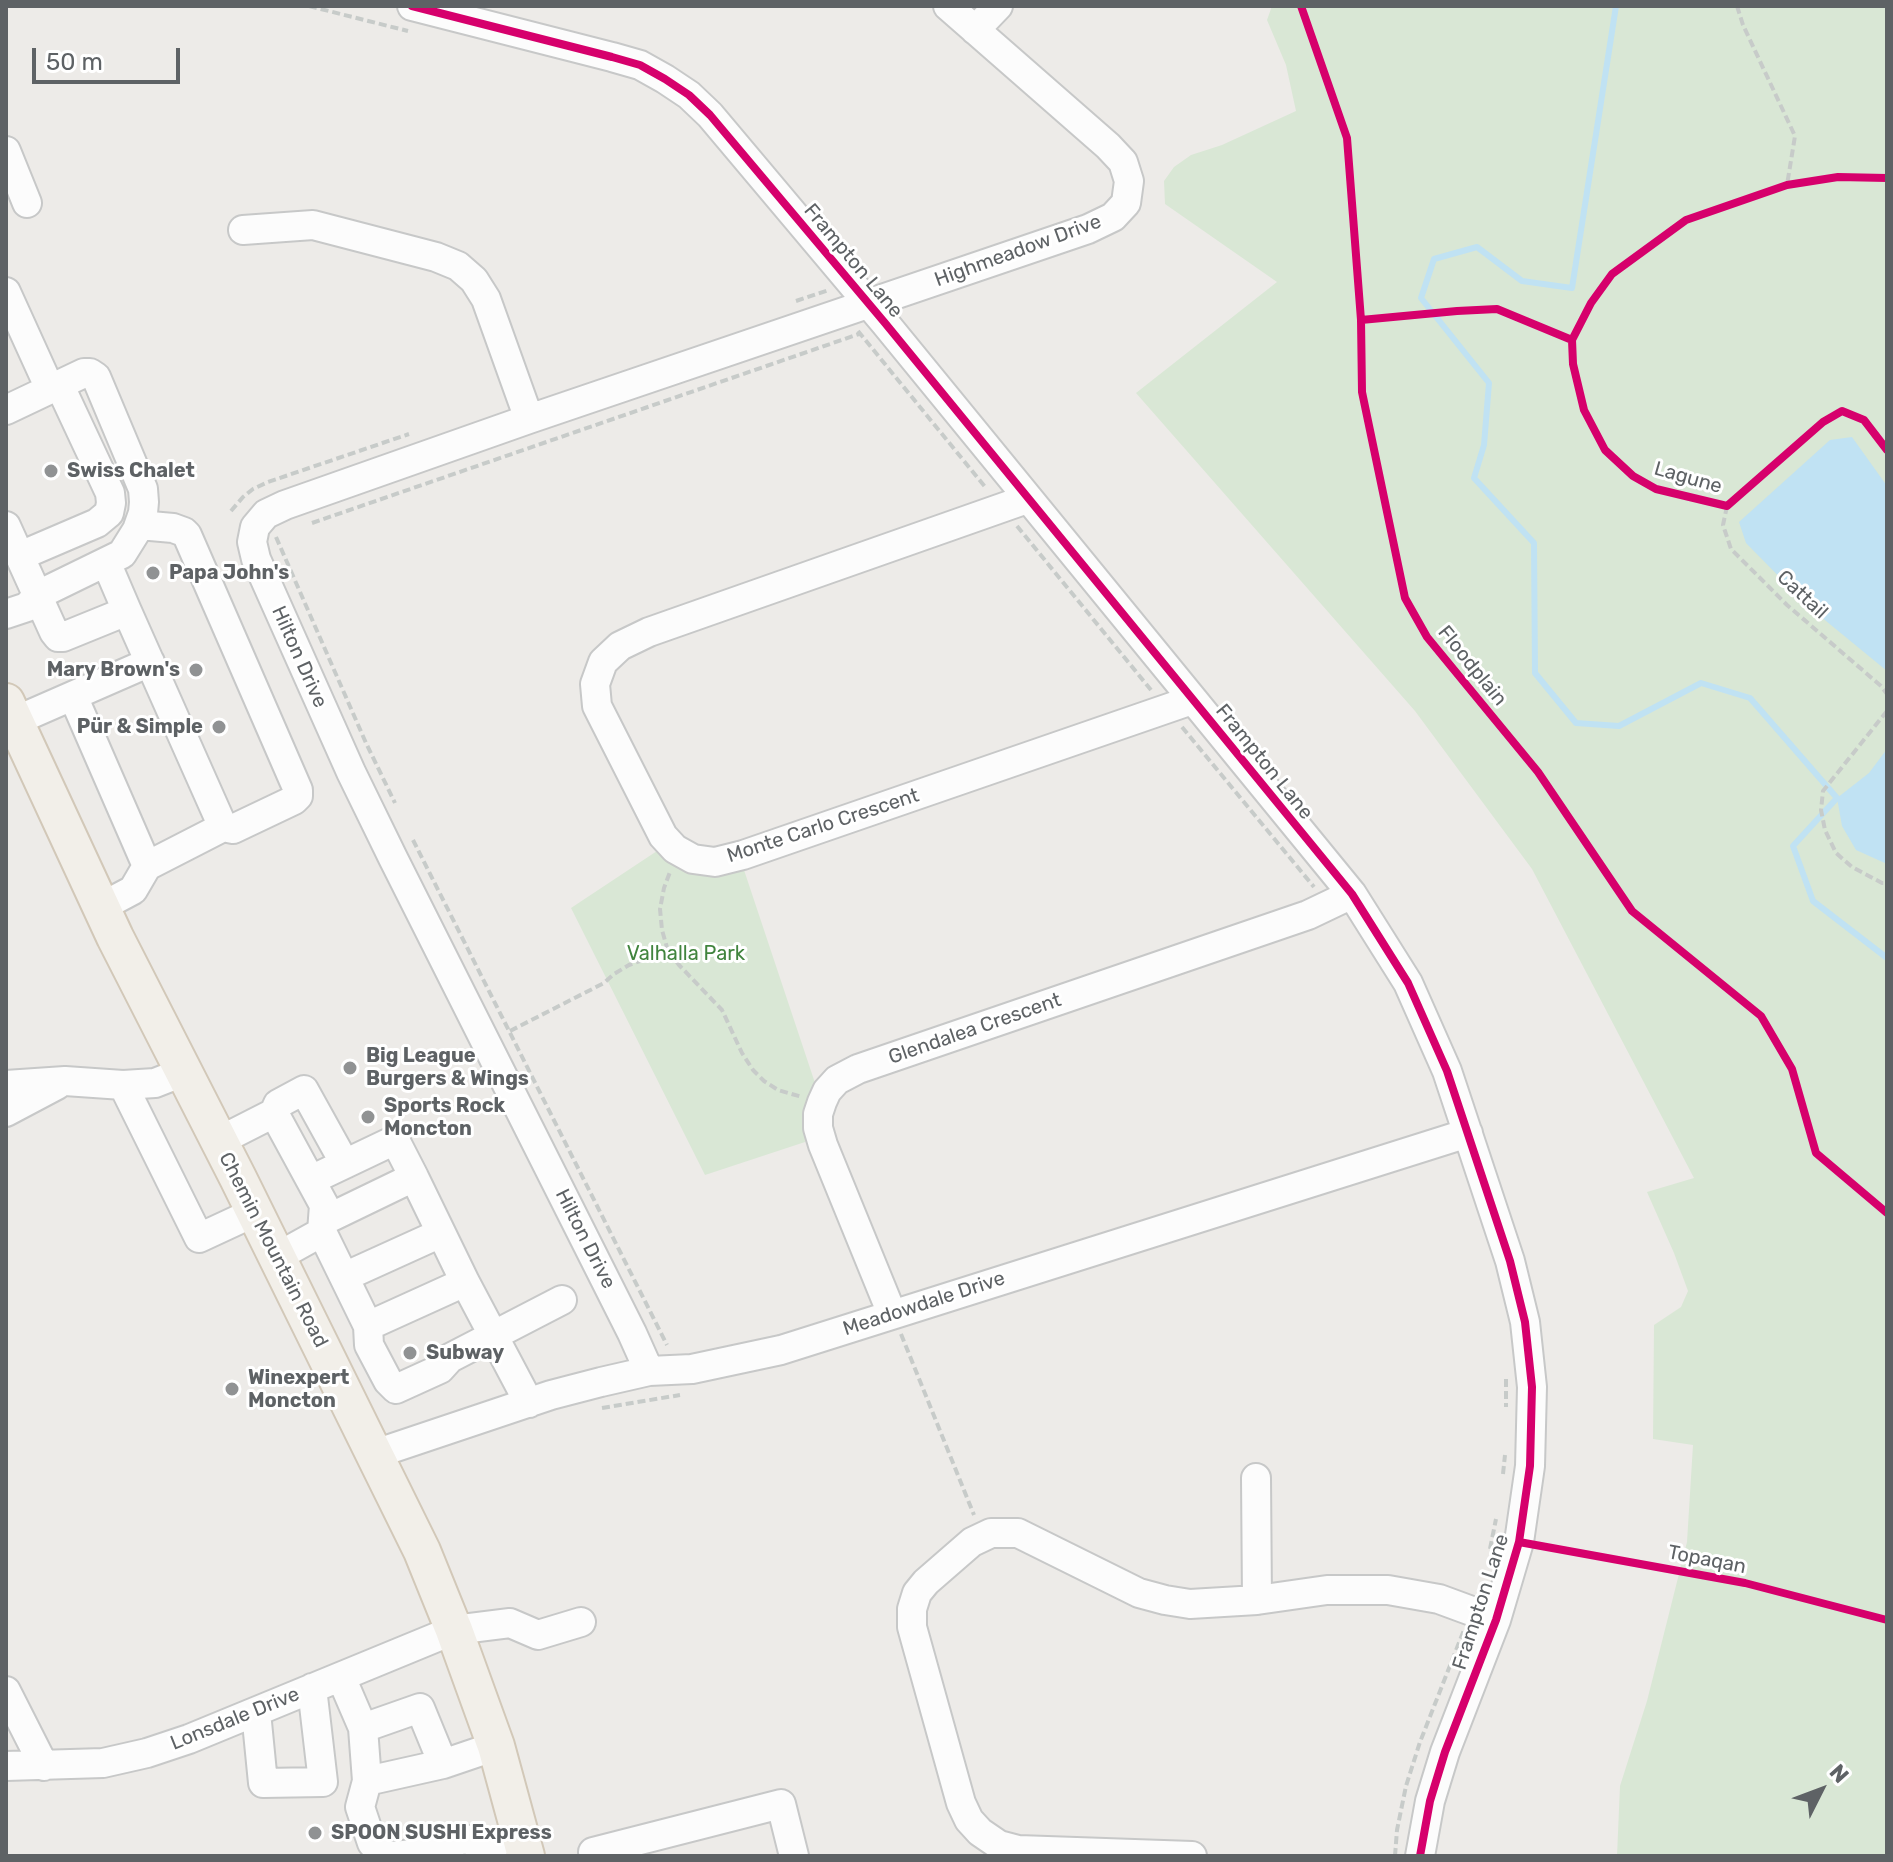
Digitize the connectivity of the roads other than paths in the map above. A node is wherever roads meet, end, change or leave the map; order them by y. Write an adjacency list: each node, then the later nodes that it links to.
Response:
1 (948, 6): 4 (street, Highmeadow Drive)
2 (998, 6): 4 (street)
3 (412, 19): 9 (street, Frampton Lane)
4 (975, 30): 9 (street, Highmeadow Drive)
5 (6, 151): 6 (street)
6 (27, 203)
7 (243, 230): 13 (street)
8 (6, 292): 10 (street)
9 (864, 318): 13 (street); 14 (street, Frampton Lane)
10 (13, 325): 11 (street)
11 (54, 387): 12 (street); 15 (street); 17 (street)
12 (6, 410)
13 (529, 419): 51 (street, Hilton Drive)
14 (1015, 503): 24 (street, Frampton Lane); 24 (street, Monte Carlo Crescent)
15 (139, 525): 18 (street); 26 (street)
16 (6, 526): 17 (street)
17 (20, 556): 19 (street)
18 (106, 562): 19 (street); 20 (street)
19 (38, 595): 20 (street); 21 (street)
20 (127, 611): 22 (street)
21 (6, 614)
22 (150, 662): 23 (street); 26 (street)
23 (73, 696): 25 (street); 27 (street)
24 (1180, 704): 28 (street, Frampton Lane)
25 (10, 712): 29 (main road, Chemin Mountain Road)
26 (223, 827): 27 (street)
27 (147, 866): 29 (street)
28 (1341, 899): 36 (street, Frampton Lane); 48 (street, Glendalea Crescent)
29 (101, 907): 30 (main road, Chemin Mountain Road)
30 (183, 1072): 33 (street); 37 (main road, Chemin Mountain Road)
31 (65, 1081): 32 (street); 33 (street); 34 (street)
32 (6, 1085)
33 (123, 1085): 41 (street)
34 (6, 1112)
35 (274, 1113): 37 (street); 38 (street); 40 (street)
36 (1468, 1133): 48 (street, Meadowdale Drive); 56 (street, Frampton Lane)
37 (219, 1141): 41 (main road, Chemin Mountain Road)
38 (345, 1164): 39 (street); 40 (street)
39 (414, 1177): 42 (street); 43 (street)
40 (311, 1180): 42 (street)
41 (255, 1212): 44 (main road, Chemin Mountain Road)
42 (322, 1226): 44 (street); 45 (street)
43 (441, 1233): 45 (street); 46 (street)
44 (277, 1257): 53 (main road, Chemin Mountain Road)
45 (344, 1277): 49 (street)
46 (465, 1282): 49 (street); 50 (street)
47 (562, 1300): 50 (street)
48 (892, 1314): 51 (street, Meadowdale Drive)
49 (368, 1326): 50 (street)
50 (494, 1336): 52 (street)
51 (649, 1371): 52 (street, Meadowdale Drive)
52 (529, 1403): 53 (street, Meadowdale Drive)
53 (375, 1454): 58 (main road, Chemin Mountain Road)
54 (1256, 1478): 55 (street)
55 (1257, 1600): 56 (street); 74 (street)
56 (1483, 1615): 75 (street, Frampton Lane)
57 (581, 1622): 58 (street, Lonsdale Drive)
58 (454, 1630): 59 (street, Lonsdale Drive); 64 (main road, Chemin Mountain Road)
59 (341, 1677): 60 (street, Lonsdale Drive); 63 (street)
60 (312, 1688): 62 (street, Lonsdale Drive); 62 (street)
61 (6, 1691): 67 (street)
62 (256, 1712): 67 (street, Lonsdale Drive)
63 (363, 1728): 65 (street); 68 (street)
64 (496, 1746): 65 (street); 69 (main road, Chemin Mountain Road)
65 (443, 1764): 68 (street)
66 (6, 1766): 67 (street, Lonsdale Drive)
67 (44, 1766)
68 (367, 1781): 71 (street)
69 (524, 1846): 70 (street)
70 (479, 1850): 71 (street)
71 (395, 1856)
72 (594, 1856): 73 (street)
73 (794, 1856)
74 (1192, 1856)
75 (1420, 1856)

